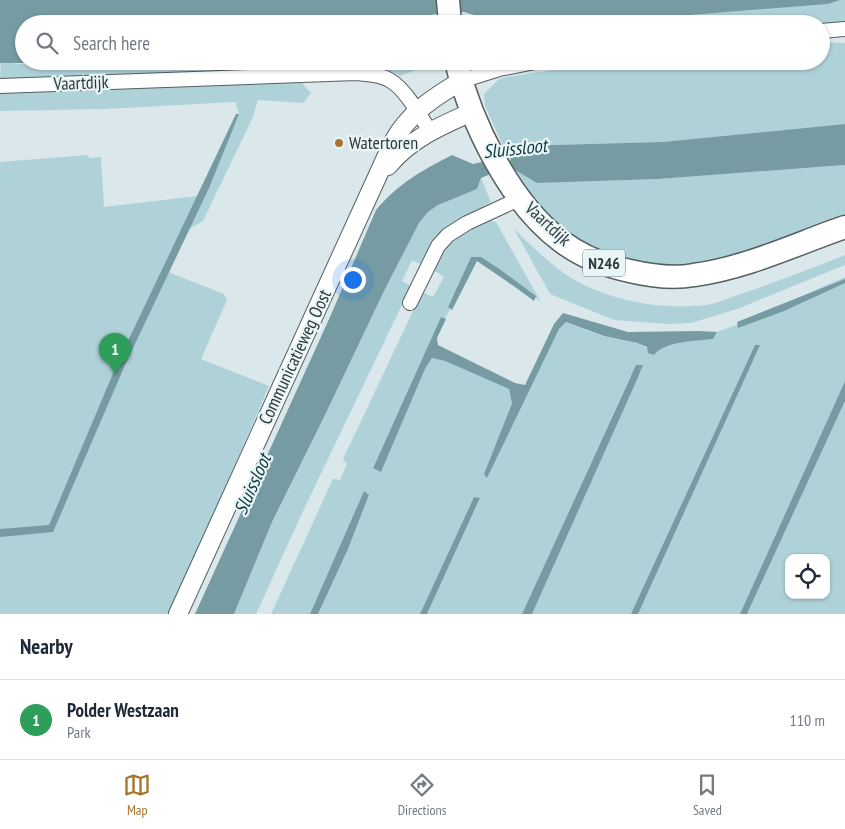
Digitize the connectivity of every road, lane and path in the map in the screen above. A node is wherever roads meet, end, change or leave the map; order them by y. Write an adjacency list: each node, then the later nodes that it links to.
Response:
1 (448, 0): 2 (main road)
2 (449, 15)
3 (845, 29): 4 (street)
4 (830, 30)
5 (472, 70): 6 (street)
6 (459, 71): 8 (street, Communicatieweg Oost); 9 (main road, Vaartdijk / N246)
7 (0, 86): 8 (street, Vaartdijk)
8 (417, 111): 10 (street, Vaartdijk); 11 (street, Communicatieweg Oost)
9 (472, 112): 10 (street, Communicatieweg Oost); 12 (main road, Vaartdijk / N246)
10 (430, 131): 11 (street, Communicatieweg Oost)
11 (376, 183): 15 (street, Communicatieweg Oost)
12 (521, 198): 13 (main road, Vaartdijk / N246); 14 (street)
13 (845, 226)
14 (410, 303)
15 (178, 614)

